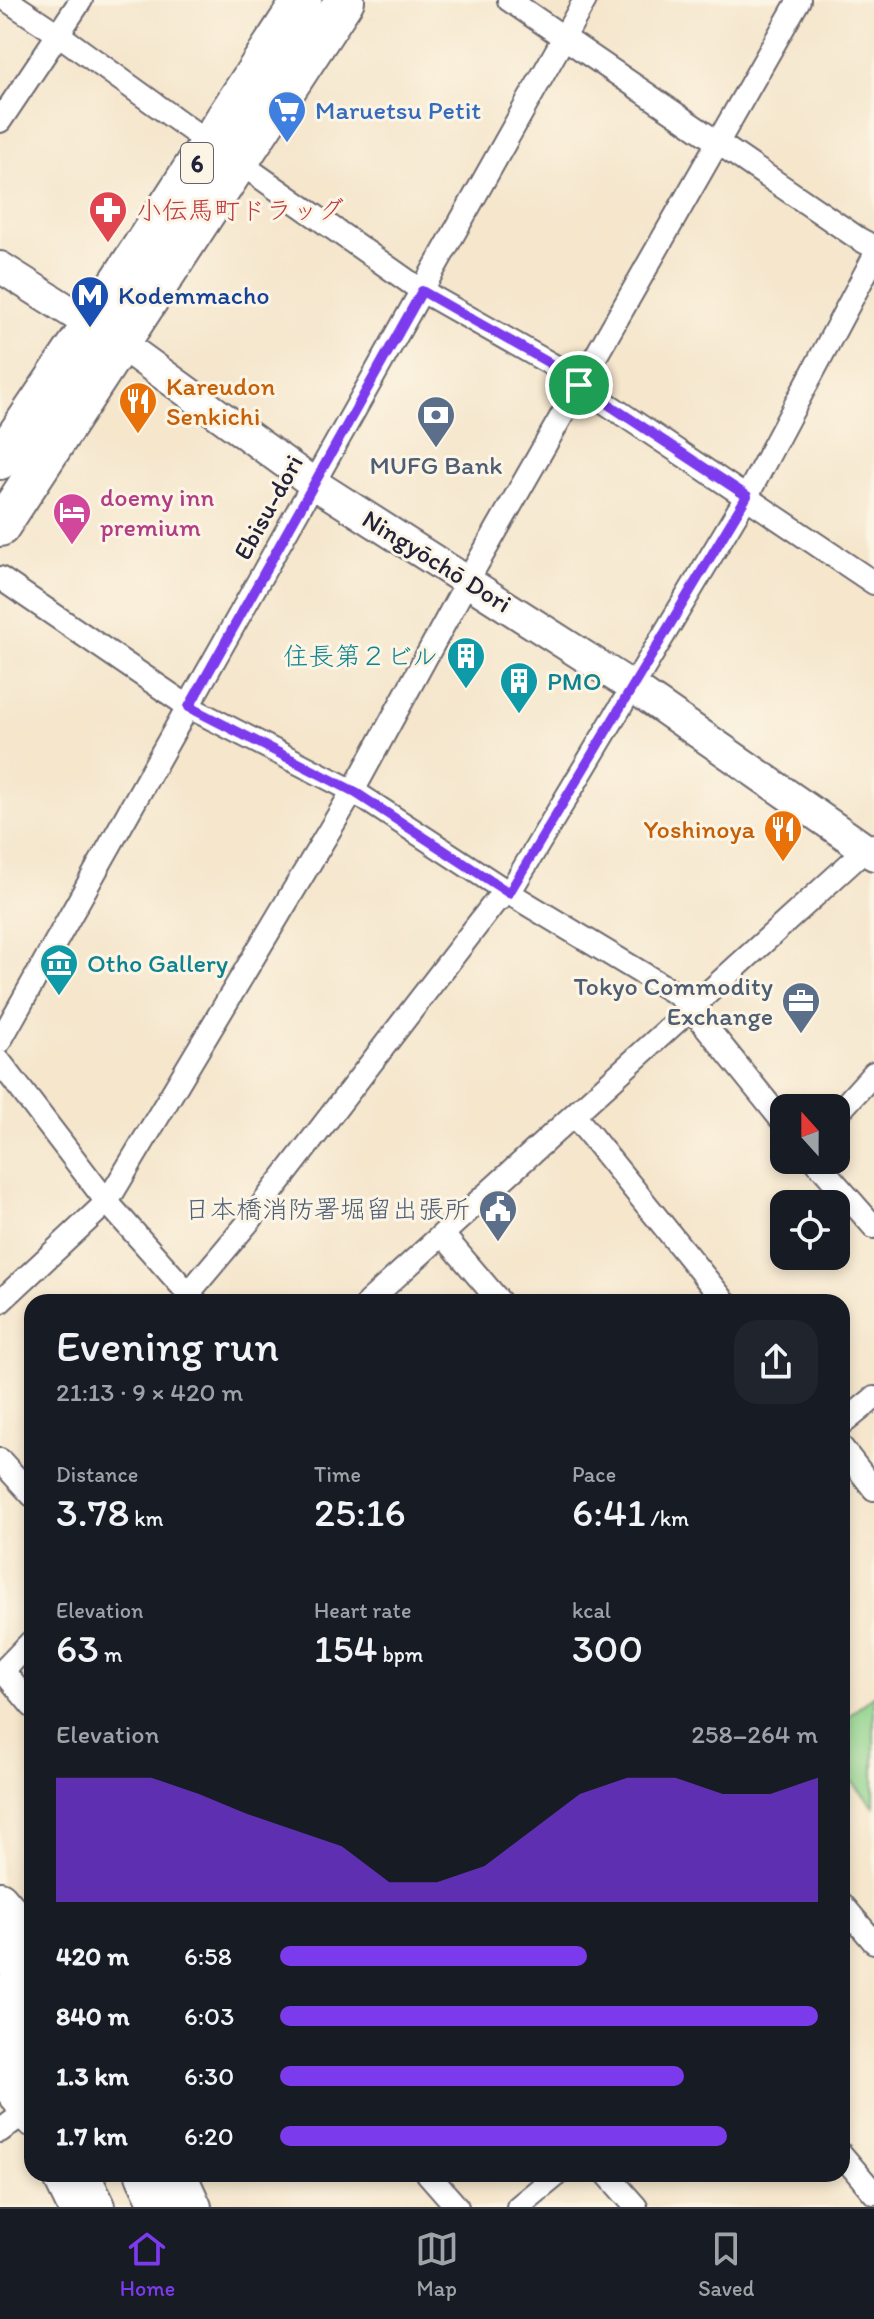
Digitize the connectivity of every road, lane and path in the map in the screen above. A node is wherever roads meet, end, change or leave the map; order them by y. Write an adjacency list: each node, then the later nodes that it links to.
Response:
1 (7, 0): 8 (street)
2 (81, 0): 8 (street)
3 (302, 0): 12 (highway, 6)
4 (345, 0): 12 (highway, 6)
5 (509, 0): 9 (street)
6 (585, 0): 9 (street, Ebisu-dori)
7 (799, 0): 11 (street)
8 (58, 34): 10 (street); 12 (street)
9 (564, 38): 11 (street); 16 (street, Ebisu-dori)
10 (0, 121)
11 (717, 140): 13 (street); 18 (street)
12 (225, 153): 16 (street); 17 (highway, 6)
13 (874, 247)
14 (874, 257): 21 (street)
15 (0, 267): 17 (street, Ningyōchō Dori)
16 (422, 291): 18 (street); 20 (street, Ebisu-dori)
17 (106, 334): 19 (highway, 6); 20 (street, Ningyōchō Dori); 22 (highway, 6)
18 (579, 385): 21 (street); 24 (street)
19 (0, 460)
20 (313, 483): 24 (street, Ningyōchō Dori); 27 (street, Ebisu-dori)
21 (747, 496): 25 (street); 26 (street)
22 (0, 527)
23 (0, 578): 27 (street)
24 (468, 580): 26 (street, Ningyōchō Dori); 28 (street)
25 (874, 583)
26 (634, 688): 29 (street, Ningyōchō Dori); 30 (street)
27 (189, 707): 28 (street); 32 (street, Ebisu-dori)
28 (353, 791): 30 (street); 39 (street)
29 (871, 850): 31 (street)
30 (509, 893): 31 (street); 43 (street)
31 (691, 1008): 36 (street); 37 (street)
32 (0, 1041)
33 (0, 1062): 39 (street)
34 (874, 1073): 35 (street)
35 (850, 1100)
36 (770, 1106)
37 (574, 1115): 41 (street); 46 (street)
38 (827, 1174): 40 (street)
39 (107, 1202): 42 (street); 47 (street)
40 (874, 1227)
41 (443, 1235): 44 (street); 45 (street)
42 (188, 1294)
43 (195, 1294)
44 (377, 1294)
45 (493, 1294)
46 (719, 1294)
47 (0, 1302)
48 (874, 1398): 49 (street)
49 (850, 1418)
50 (850, 1458): 53 (street)
51 (0, 1460): 52 (street)
52 (24, 1486)
53 (874, 1489)
54 (24, 1649): 55 (street)
55 (1, 1673): 56 (street)
56 (24, 1697)
57 (0, 1899): 59 (main road)
58 (850, 1921): 61 (street)
59 (24, 1928)
60 (0, 1942): 62 (highway)
61 (874, 1942)
62 (24, 1976)
63 (0, 1995): 64 (highway)
64 (24, 2026)
65 (0, 2039): 67 (highway)
66 (0, 2069): 68 (main road)
67 (24, 2091)
68 (24, 2098)
69 (24, 2112): 70 (street)
70 (0, 2131)
71 (850, 2164): 81 (street)
72 (63, 2182): 82 (main road)
73 (84, 2182): 83 (highway)
74 (112, 2182): 84 (highway)
75 (149, 2182): 85 (highway)
76 (169, 2182): 86 (highway)
77 (183, 2182): 87 (main road)
78 (435, 2182): 88 (street)
79 (548, 2182): 89 (street)
80 (614, 2182): 90 (street)
81 (874, 2193)
82 (75, 2207)
83 (96, 2207)
84 (121, 2207)
85 (161, 2207)
86 (169, 2207)
87 (194, 2207)
88 (457, 2207)
89 (518, 2207)
90 (636, 2207)

